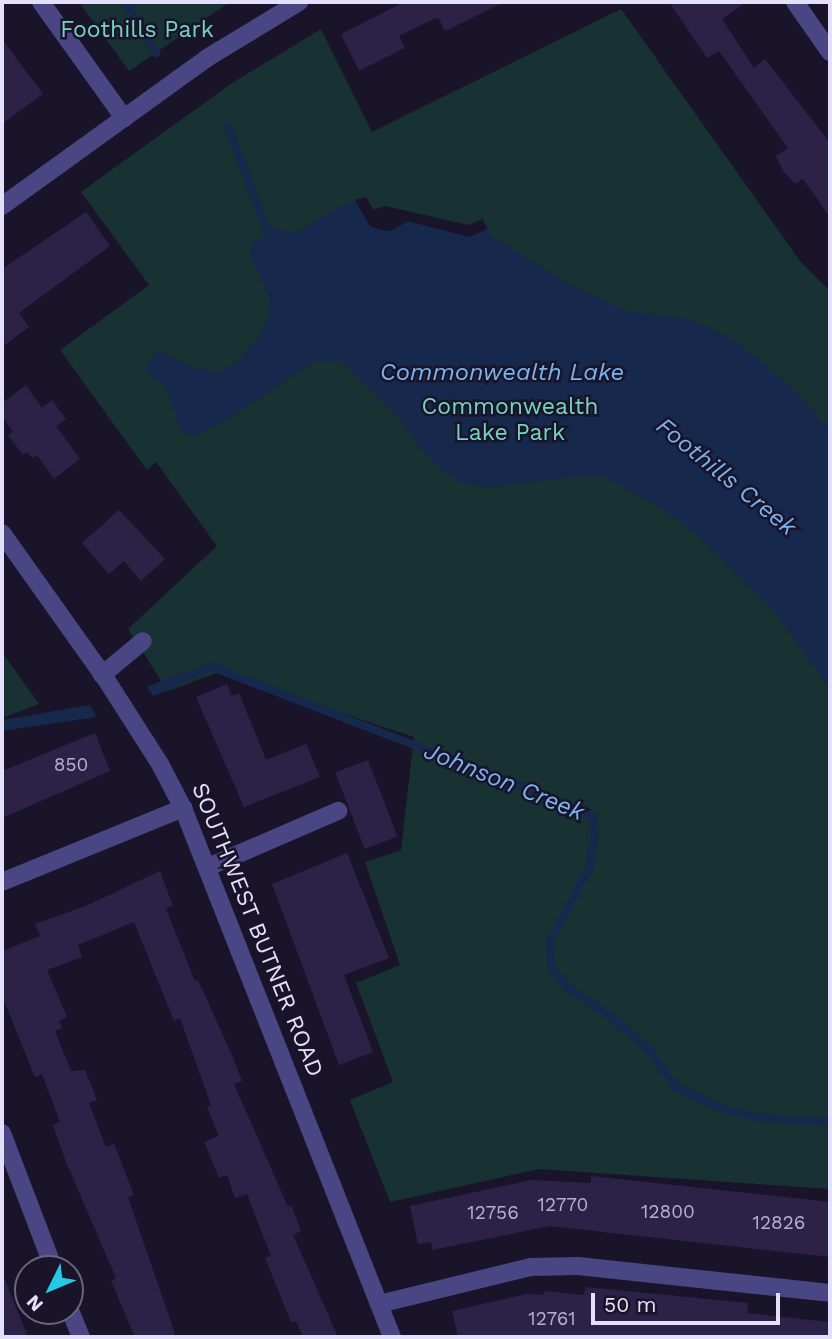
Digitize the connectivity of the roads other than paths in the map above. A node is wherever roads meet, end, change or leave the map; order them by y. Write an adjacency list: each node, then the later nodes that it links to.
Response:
1 (41, 2): 5 (street)
2 (299, 2): 5 (street)
3 (795, 2): 4 (street)
4 (830, 52)
5 (124, 118): 6 (street)
6 (2, 206)
7 (2, 533): 9 (street, SOUTHWEST BUTNER ROAD)
8 (144, 641): 9 (street)
9 (102, 675): 10 (street, SOUTHWEST BUTNER ROAD)
10 (183, 808): 12 (street, SOUTHWEST BUTNER ROAD); 13 (street)
11 (338, 811): 12 (street)
12 (208, 867): 17 (street, SOUTHWEST BUTNER ROAD)
13 (2, 883)
14 (2, 1133): 15 (street)
15 (49, 1255)
16 (830, 1293): 17 (street)
17 (379, 1304): 18 (street, SOUTHWEST BUTNER ROAD)
18 (392, 1337)

